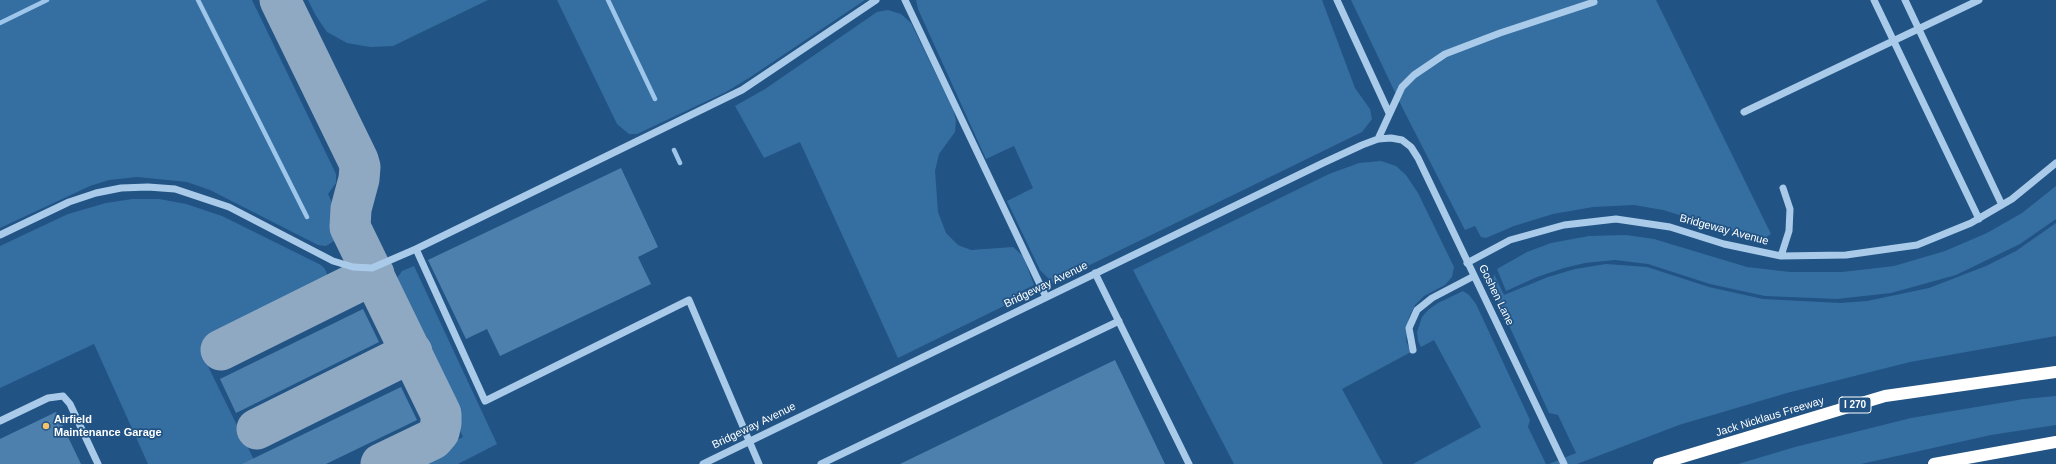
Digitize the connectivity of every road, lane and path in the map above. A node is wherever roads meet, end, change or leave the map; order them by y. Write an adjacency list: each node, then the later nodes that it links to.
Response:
1 (876, 0): 19 (street)
2 (905, 0): 24 (street)
3 (1337, 0): 11 (street)
4 (1874, 0): 9 (street)
5 (1905, 0): 8 (street)
6 (1978, 0): 8 (street)
7 (1594, 2): 11 (street)
8 (1918, 28): 9 (street); 16 (street)
9 (1893, 40): 10 (street); 17 (street)
10 (1744, 112)
11 (1389, 113): 12 (street)
12 (1378, 139): 13 (street, Bridgeway Avenue); 22 (street, Bridgeway Avenue)
13 (1402, 140): 21 (street, Goshen Lane)
14 (2056, 163): 16 (street, Bridgeway Avenue)
15 (1783, 188): 20 (street)
16 (2002, 205): 17 (street, Bridgeway Avenue)
17 (1979, 219): 20 (street, Bridgeway Avenue)
18 (0, 235): 19 (street)
19 (416, 249): 29 (street)
20 (1781, 256): 21 (street, Bridgeway Avenue)
21 (1468, 263): 23 (street, Goshen Lane)
22 (1095, 273): 24 (street, Bridgeway Avenue); 25 (street)
23 (1474, 276): 26 (street); 36 (street, Goshen Lane)
24 (1046, 297): 29 (street, Bridgeway Avenue)
25 (1119, 321): 34 (street); 35 (street)
26 (1413, 350)
27 (2056, 372): 37 (highway, Jack Nicklaus Freeway / I 270)
28 (0, 421): 31 (street)
29 (749, 442): 32 (street, Bridgeway Avenue); 33 (street)
30 (2056, 442): 38 (highway)
31 (98, 464)
32 (703, 464)
33 (759, 464)
34 (822, 464)
35 (1189, 464)
36 (1564, 464)
37 (1659, 464)
38 (1934, 464)

